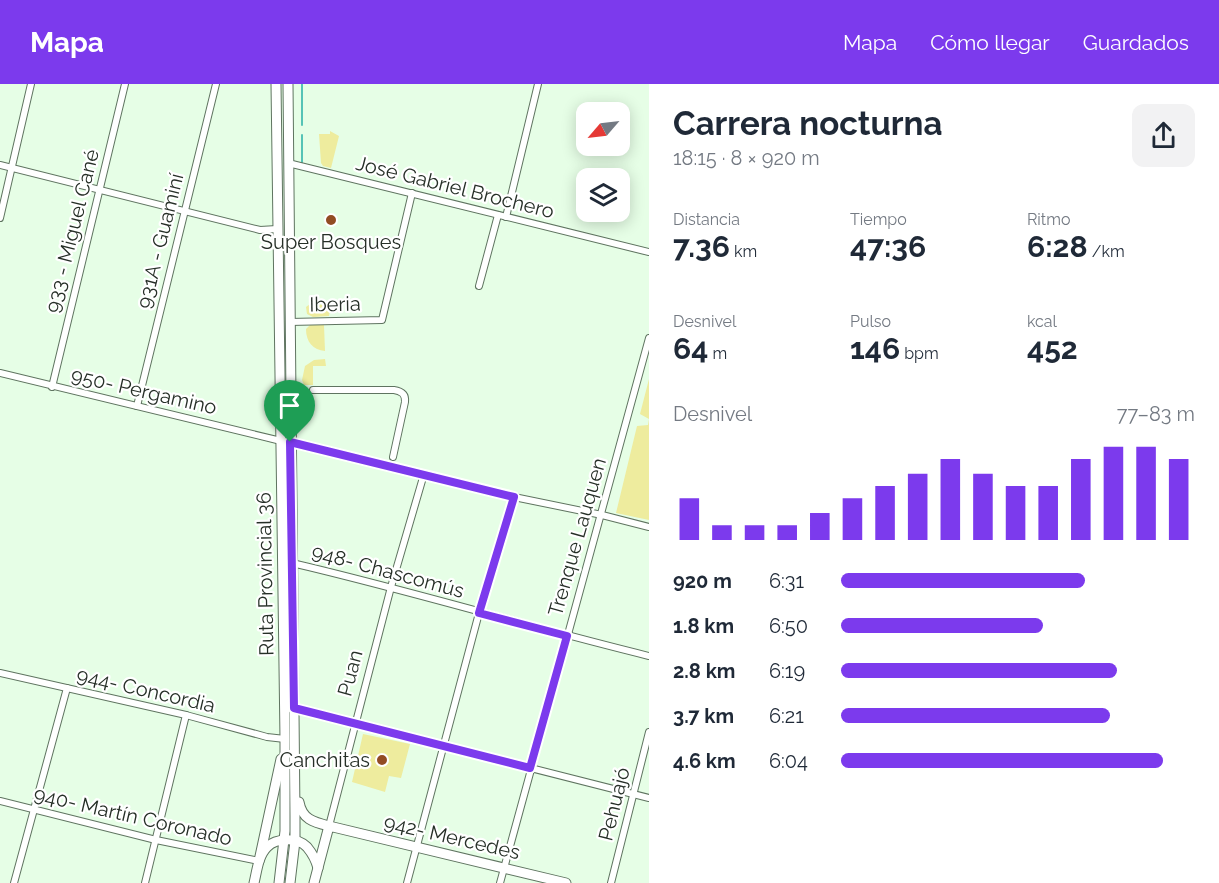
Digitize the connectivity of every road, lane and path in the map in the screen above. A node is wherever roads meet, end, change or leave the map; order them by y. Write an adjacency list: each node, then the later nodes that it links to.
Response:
1 (31, 84): 9 (street)
2 (125, 84): 10 (street, 933 - Miguel Cané)
3 (216, 84): 12 (street, 931A - Guaminí)
4 (276, 84): 16 (main road, Ruta Provincial 36)
5 (288, 84): 7 (main road, Ruta Provincial 36)
6 (538, 84): 14 (street)
7 (288, 163): 11 (street, José Gabriel Brochero); 19 (main road, Ruta Provincial 36)
8 (0, 165): 9 (street)
9 (13, 168): 10 (street); 15 (street)
10 (99, 189): 12 (street); 22 (street, 933 - Miguel Cané)
11 (412, 193): 13 (street, José Gabriel Brochero); 19 (street, Iberia)
12 (184, 213): 16 (street); 24 (street, 931A - Guaminí)
13 (498, 215): 14 (street, José Gabriel Brochero); 18 (street)
14 (506, 217): 17 (street, José Gabriel Brochero)
15 (0, 218)
16 (277, 229): 25 (main road, Ruta Provincial 36)
17 (649, 252)
18 (479, 286)
19 (290, 322): 25 (main road, Ruta Provincial 36)
20 (649, 338): 29 (street, Trenque Lauquen)
21 (0, 374): 22 (street, 950- Pergamino)
22 (52, 387): 24 (street, 950- Pergamino)
23 (313, 390): 26 (street)
24 (137, 406): 25 (street, 950- Pergamino)
25 (286, 442): 27 (street, 950- Pergamino); 31 (main road, Ruta Provincial 36); 42 (main road, Ruta Provincial 36)
26 (393, 457)
27 (424, 474): 28 (street, 950- Pergamino); 32 (street, Puan)
28 (514, 497): 29 (street, 950- Pergamino); 33 (street)
29 (602, 514): 30 (street, 950- Pergamino); 34 (street, Trenque Lauquen)
30 (649, 527)
31 (292, 563): 32 (street, 948- Chascomús); 38 (main road, Ruta Provincial 36)
32 (391, 586): 33 (street, 948- Chascomús); 40 (street, Puan)
33 (479, 613): 34 (street, 948- Chascomús); 43 (street)
34 (567, 636): 35 (street, 948- Chascomús); 44 (street, Trenque Lauquen)
35 (649, 656)
36 (0, 674): 37 (street, 944- Concordia)
37 (66, 688): 39 (street, 944- Concordia); 49 (street)
38 (294, 708): 40 (street); 45 (main road, Ruta Provincial 36)
39 (186, 715): 42 (street, 944- Concordia); 51 (street)
40 (356, 723): 43 (street); 50 (street, Puan)
41 (649, 732): 46 (street, Pehuajó)
42 (285, 739): 52 (main road, Ruta Provincial 36); 55 (main road)
43 (444, 745): 44 (street); 54 (street)
44 (530, 768): 46 (street); 57 (street, Trenque Lauquen)
45 (295, 777): 50 (main road, 942- Mercedes); 53 (main road, Ruta Provincial 36)
46 (634, 794): 47 (street); 67 (street, Pehuajó)
47 (649, 798)
48 (0, 801): 49 (street, 940- Martín Coronado)
49 (34, 810): 51 (street, 940- Martín Coronado); 58 (street)
50 (329, 826): 54 (main road, 942- Mercedes); 56 (main road, Puan)
51 (156, 840): 55 (street, 940- Martín Coronado); 59 (street)
52 (284, 840): 53 (main road); 55 (main road); 61 (main road, Ruta Provincial 36)
53 (295, 841): 56 (main road); 62 (main road, Ruta Provincial 36)
54 (417, 847): 57 (main road, 942- Mercedes); 64 (street)
55 (259, 861): 60 (main road)
56 (318, 868): 63 (main road, Puan)
57 (504, 868): 65 (street, Trenque Lauquen); 66 (main road, 942- Mercedes)
58 (14, 883)
59 (145, 883)
60 (254, 883)
61 (279, 883)
62 (290, 883)
63 (314, 883)
64 (407, 883)
65 (500, 883)
66 (566, 883)
67 (611, 883)

